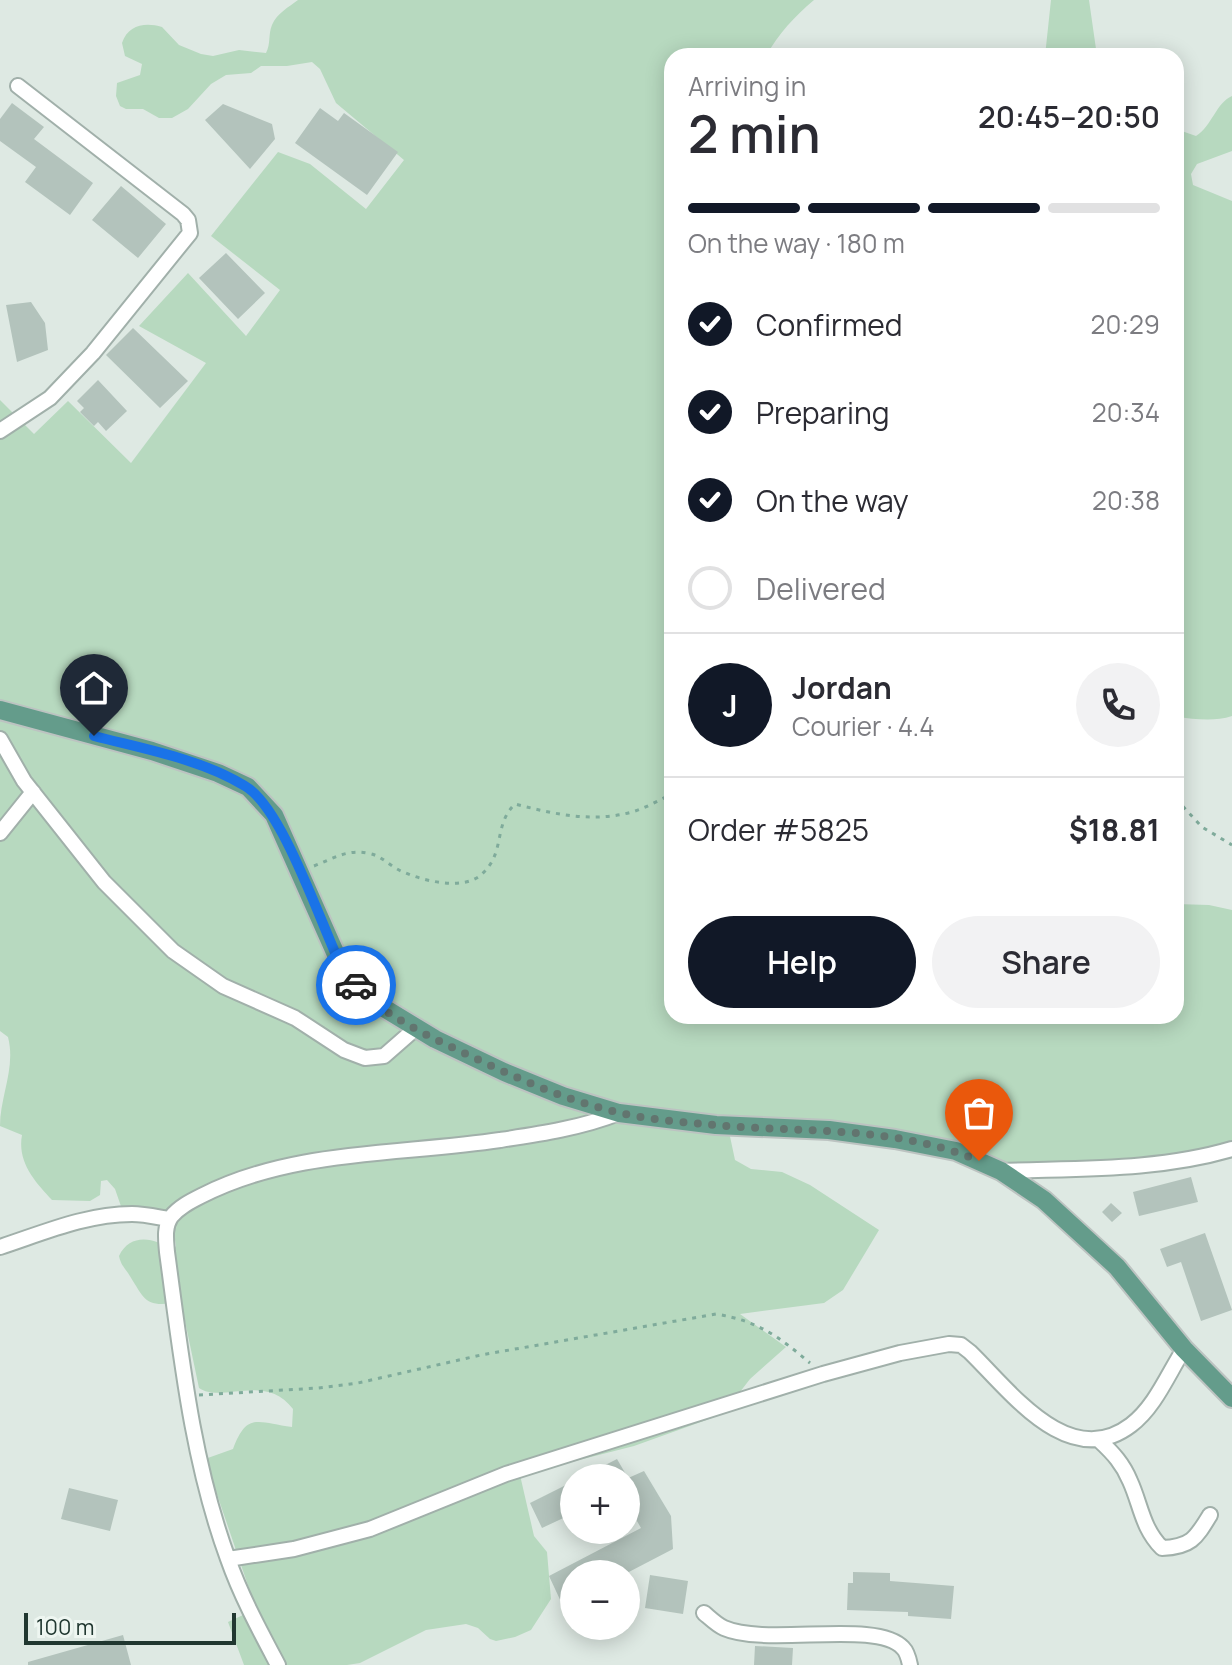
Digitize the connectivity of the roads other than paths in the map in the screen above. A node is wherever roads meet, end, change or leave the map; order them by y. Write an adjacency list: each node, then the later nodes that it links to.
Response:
1 (18, 86): 2 (street)
2 (0, 431)
3 (0, 710): 7 (main road)
4 (0, 739): 5 (street)
5 (33, 792): 6 (street); 7 (street)
6 (0, 833)
7 (416, 1028): 8 (main road)
8 (619, 1113): 10 (main road); 11 (street)
9 (1232, 1149): 10 (street)
10 (1001, 1171): 13 (main road)
11 (169, 1219): 12 (street); 17 (street)
12 (0, 1247)
13 (1184, 1349): 14 (main road); 15 (street)
14 (1232, 1398)
15 (1100, 1441): 16 (street); 17 (street)
16 (1210, 1515)
17 (228, 1559): 19 (street)
18 (704, 1613): 20 (street)
19 (278, 1665)
20 (910, 1665)

